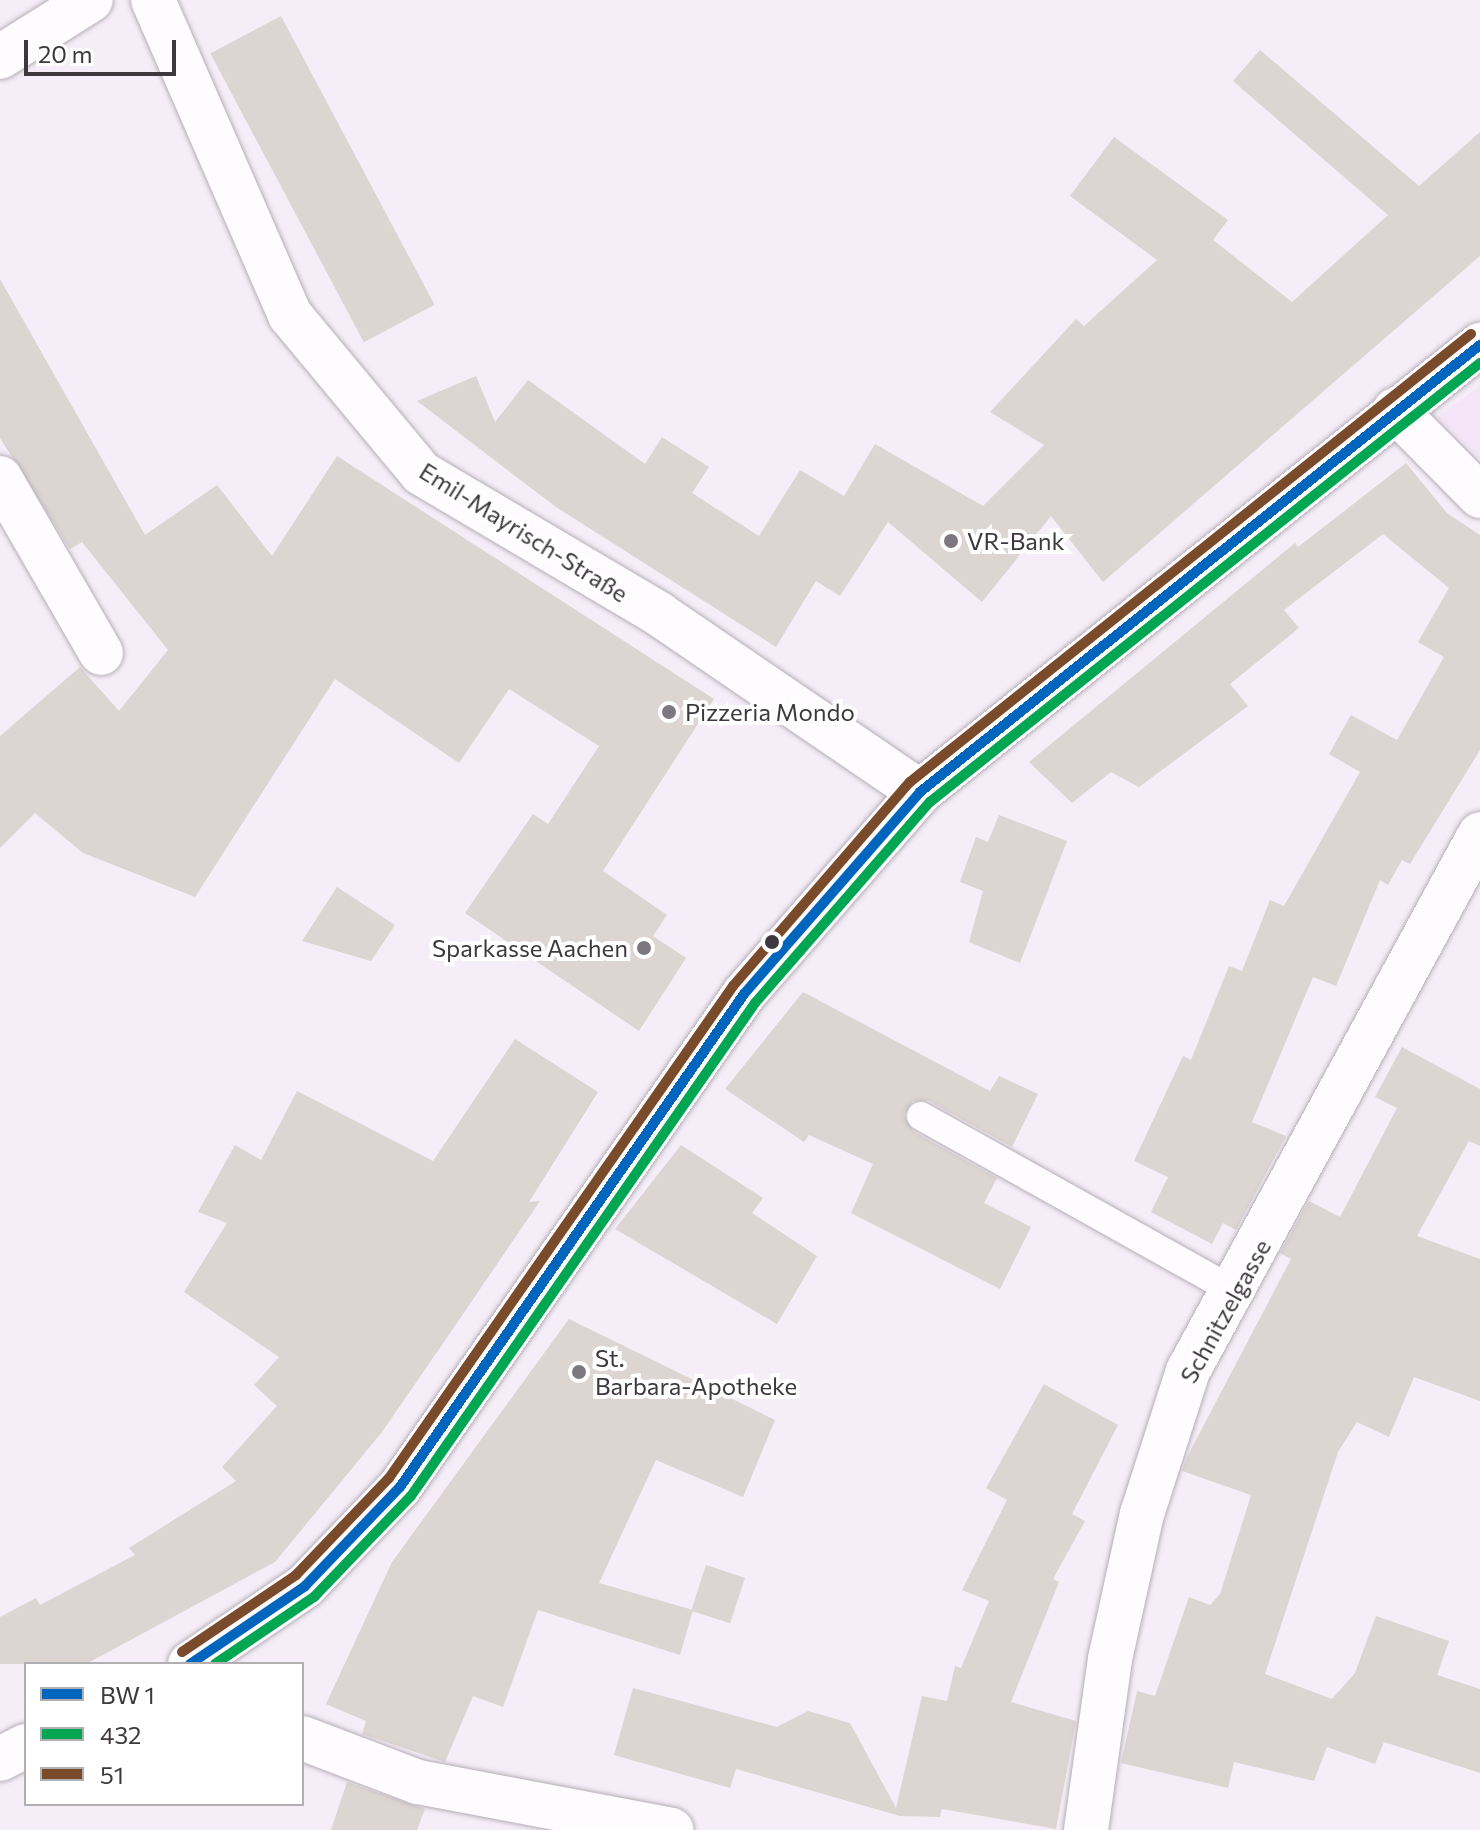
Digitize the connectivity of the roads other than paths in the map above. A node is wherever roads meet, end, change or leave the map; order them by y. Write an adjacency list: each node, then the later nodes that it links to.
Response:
1 (91, 0): 3 (street)
2 (153, 0): 9 (street, Emil-Mayrisch-Straße)
3 (0, 57)
4 (1480, 345): 5 (street)
5 (1395, 410): 7 (street); 9 (street)
6 (0, 478): 8 (street)
7 (1480, 496)
8 (101, 653)
9 (920, 792): 13 (street)
10 (1480, 834): 12 (street, Schnitzelgasse)
11 (921, 1116): 12 (lane)
12 (1236, 1292): 18 (street, Schnitzelgasse)
13 (211, 1659)
14 (304, 1739): 17 (street)
15 (24, 1747): 16 (street)
16 (0, 1759)
17 (671, 1830)
18 (1086, 1830)

